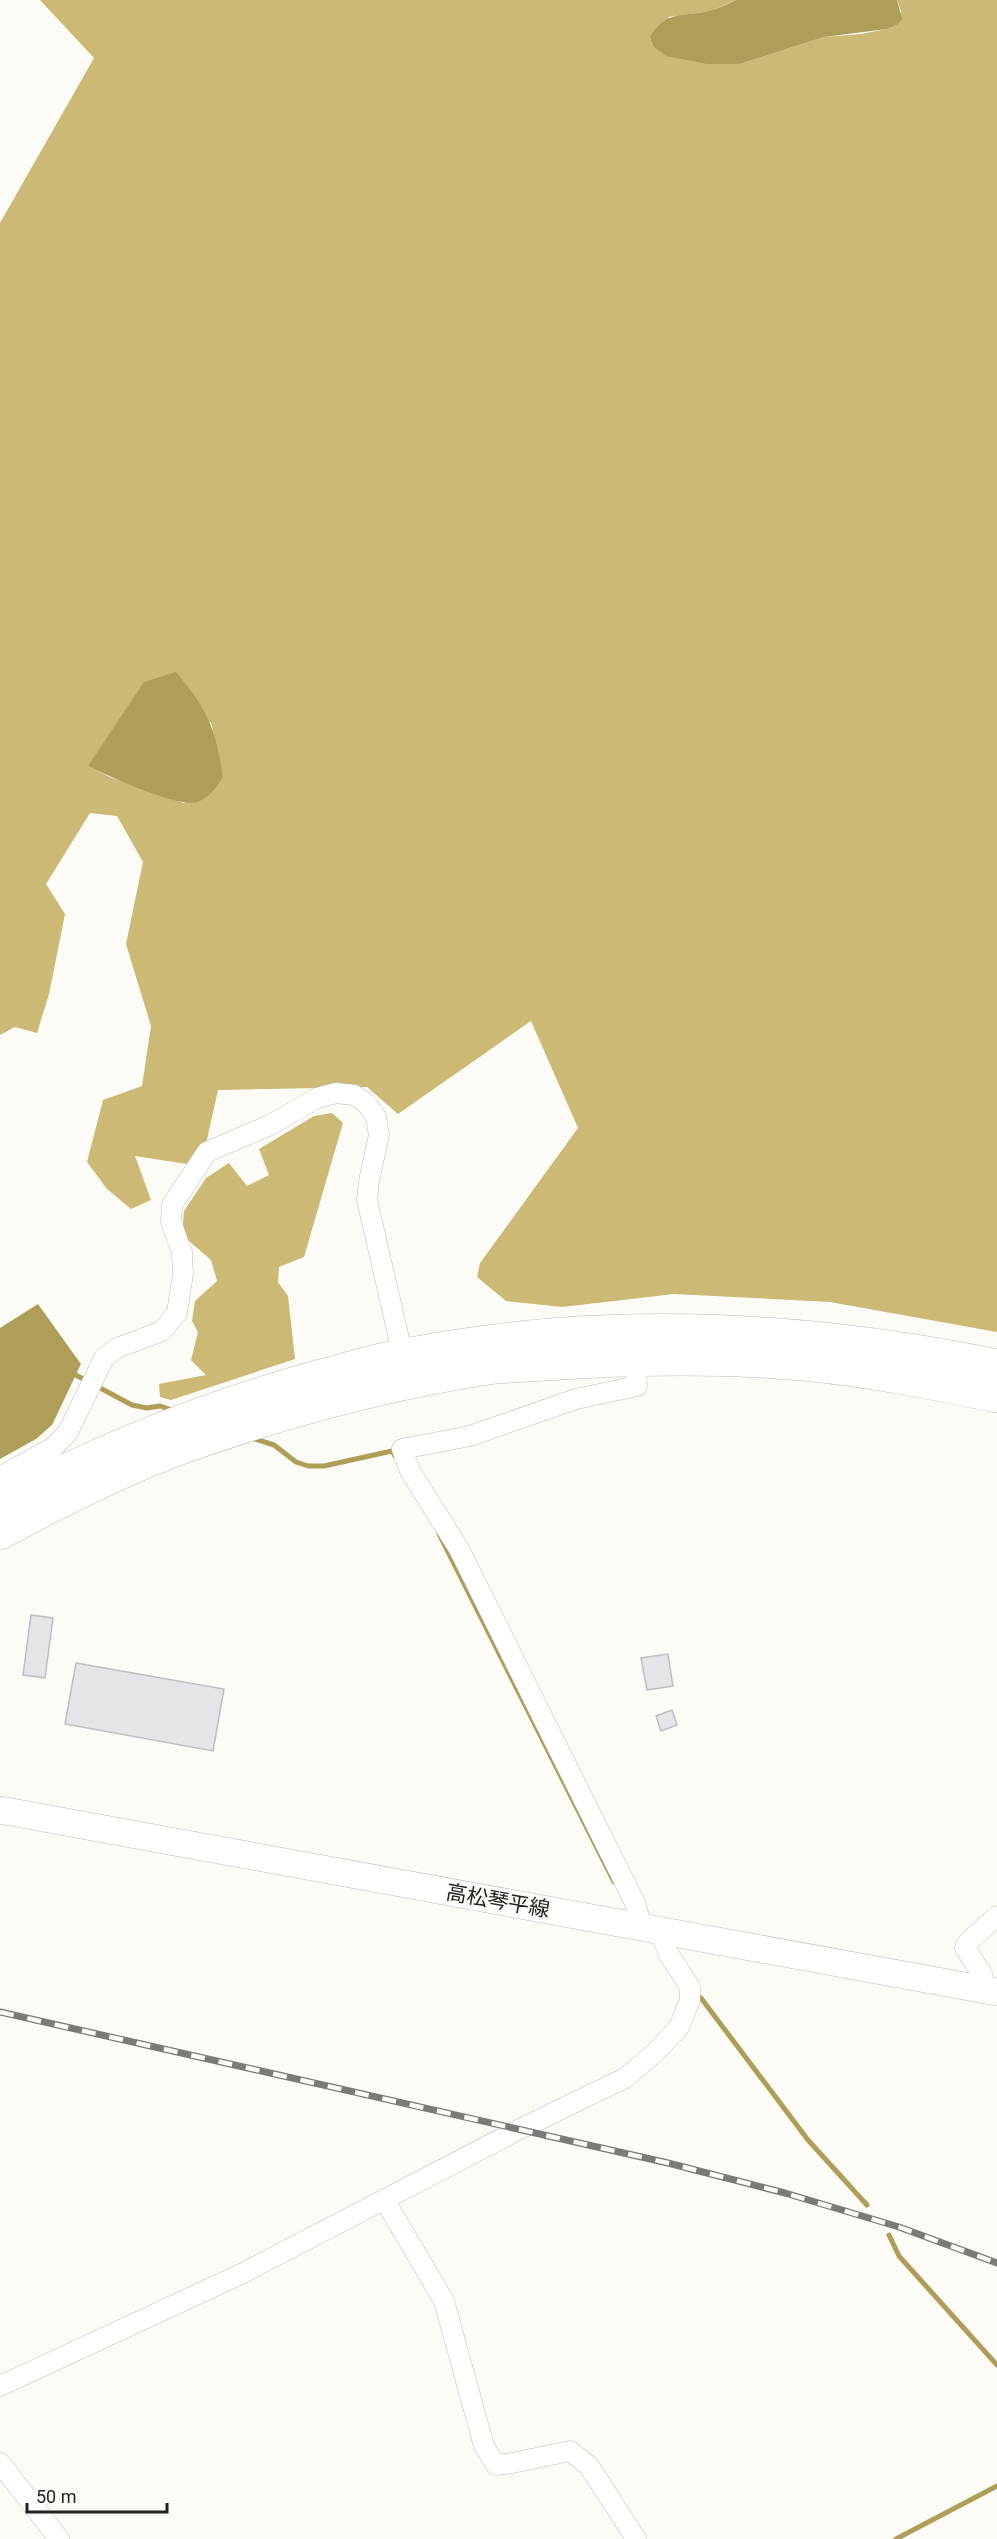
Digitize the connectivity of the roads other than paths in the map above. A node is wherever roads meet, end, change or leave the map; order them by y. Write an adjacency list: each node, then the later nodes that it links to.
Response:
1 (403, 1356): 3 (highway); 5 (highway); 6 (street)
2 (635, 1358): 4 (highway); 5 (highway); 11 (street)
3 (997, 1365)
4 (997, 1396)
5 (278, 1402): 7 (highway); 8 (highway)
6 (0, 1477)
7 (0, 1504)
8 (0, 1533)
9 (0, 1810): 11 (main road, 高松琴平線)
10 (997, 1916): 12 (street)
11 (651, 1929): 12 (main road, 高松琴平線); 13 (street)
12 (991, 1991)
13 (384, 2199): 14 (street); 17 (street)
14 (0, 2386)
15 (0, 2463): 16 (street)
16 (59, 2539)
17 (636, 2539)

